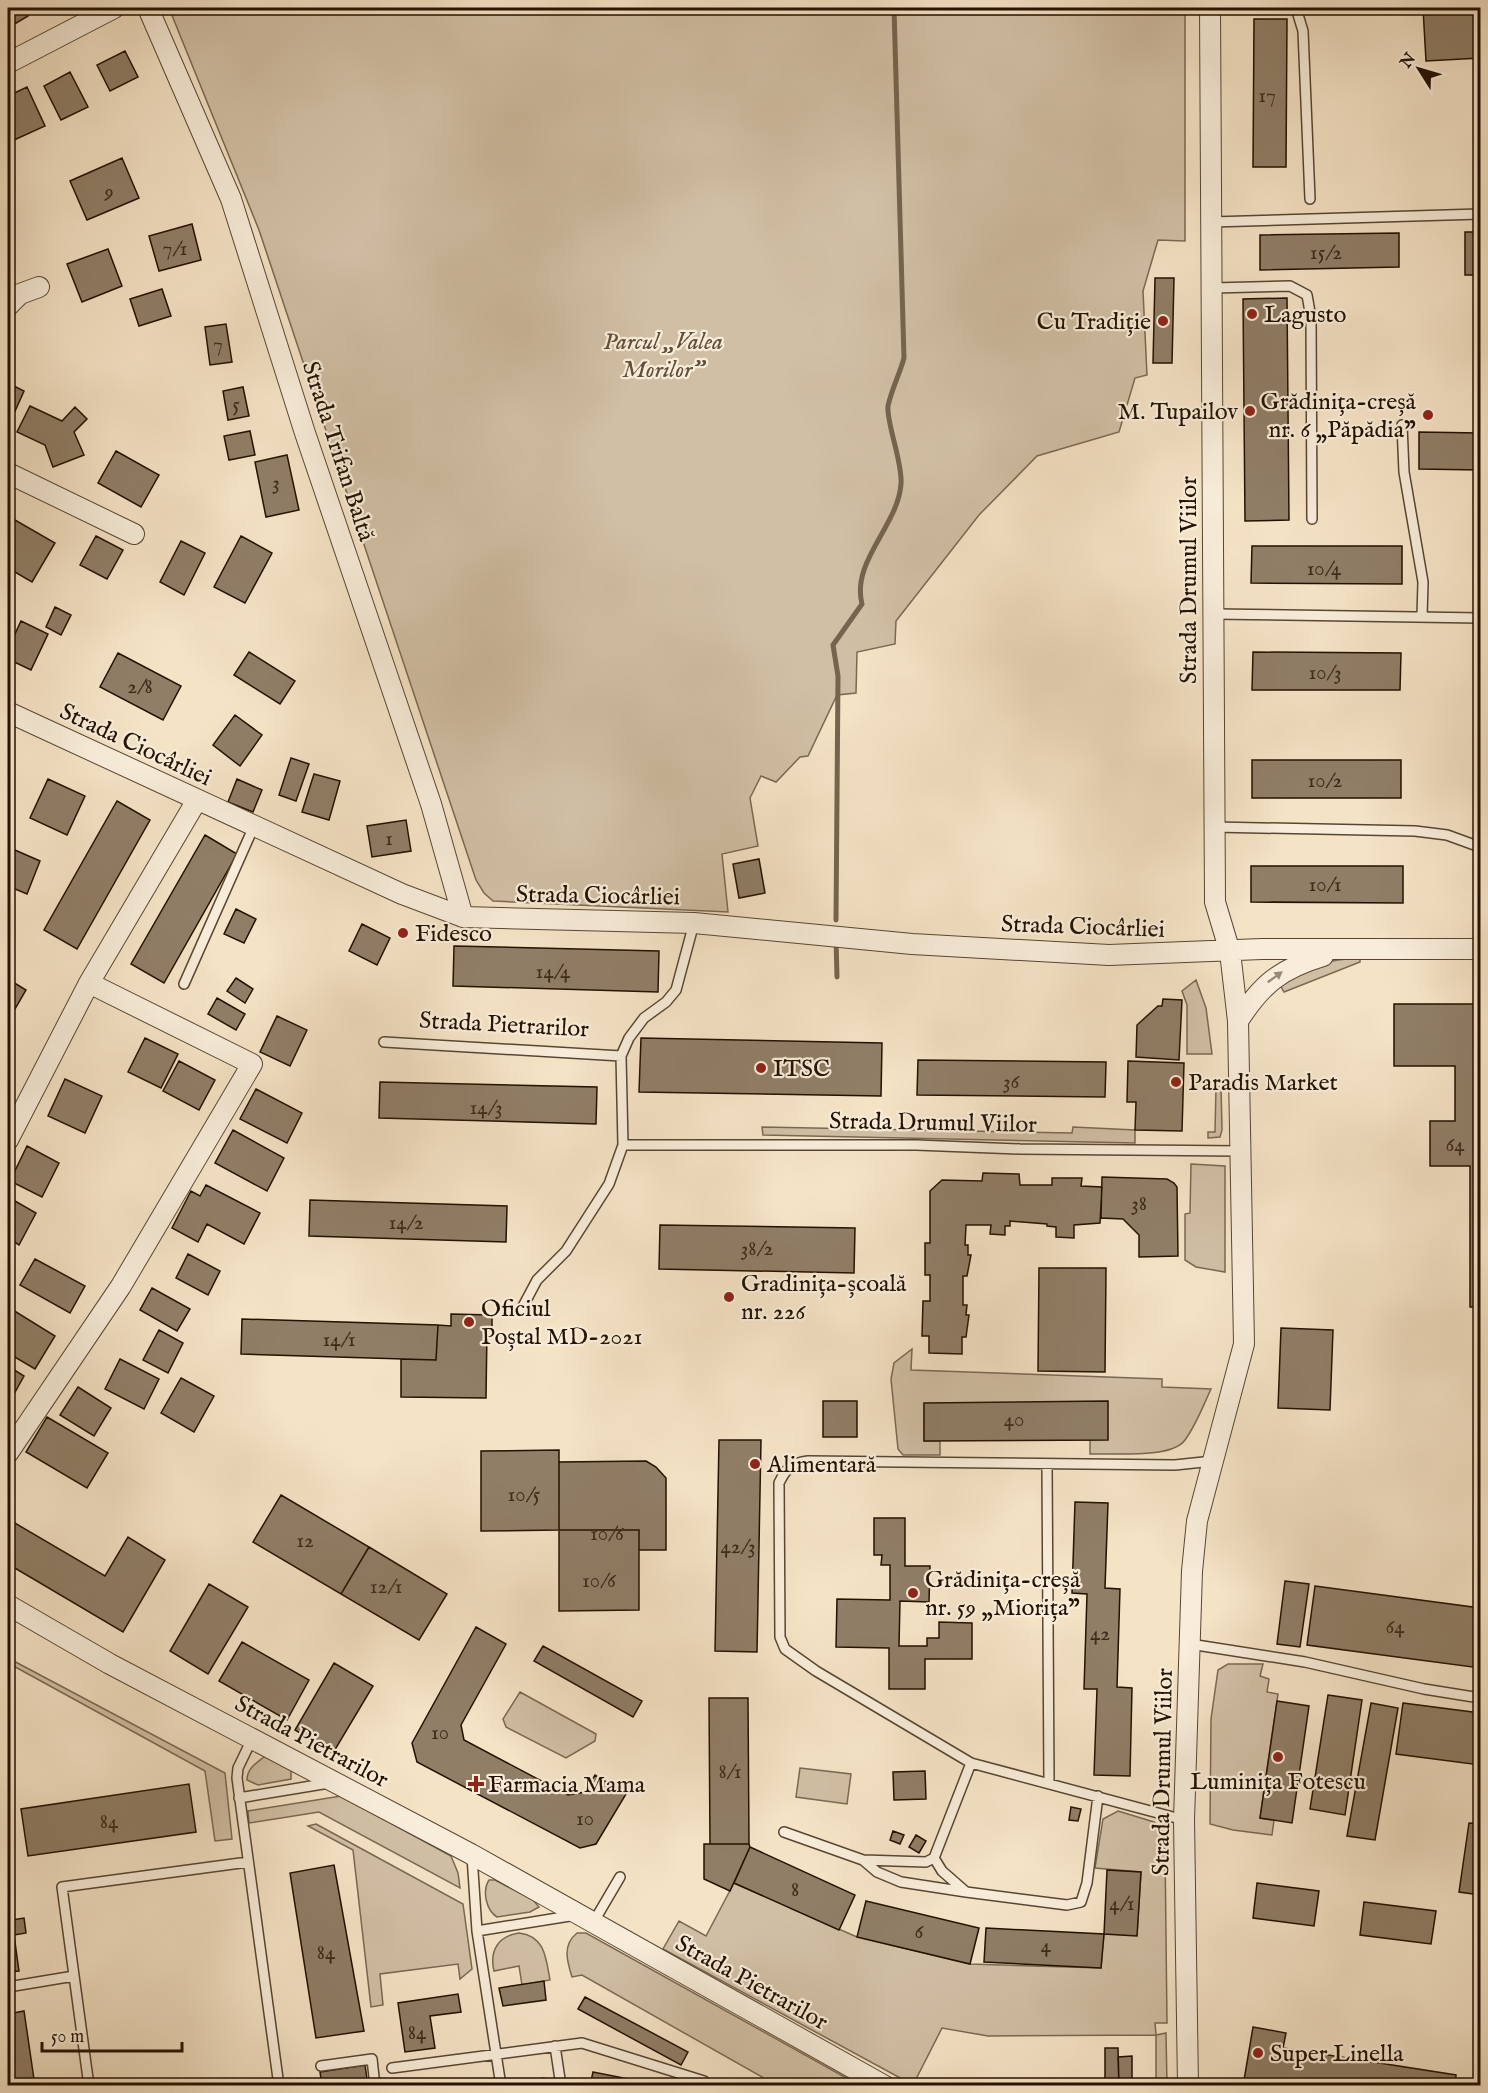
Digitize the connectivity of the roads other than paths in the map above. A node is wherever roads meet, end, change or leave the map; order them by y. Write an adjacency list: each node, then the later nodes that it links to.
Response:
1 (114, 8): 5 (street)
2 (148, 8): 24 (street, Strada Trifan Baltă)
3 (1210, 8): 8 (street, Strada Drumul Viilor)
4 (1296, 8): 6 (lane)
5 (8, 63)
6 (1310, 199)
7 (1480, 214): 8 (lane)
8 (1212, 222): 10 (street, Strada Drumul Viilor)
9 (39, 287): 11 (street)
10 (1213, 288): 14 (lane); 16 (street, Strada Drumul Viilor)
11 (8, 306)
12 (1402, 425): 17 (lane)
13 (8, 473): 15 (street)
14 (1312, 519)
15 (134, 534)
16 (1214, 614): 17 (lane); 22 (street, Strada Drumul Viilor)
17 (1422, 616): 18 (lane)
18 (1480, 618)
19 (8, 712): 20 (street, Strada Ciocârliei)
20 (198, 800): 21 (street, Strada Ciocârliei); 29 (street)
21 (254, 826): 24 (street, Strada Ciocârliei); 30 (lane)
22 (1214, 827): 23 (lane); 28 (street, Strada Drumul Viilor)
23 (1480, 847)
24 (463, 918): 25 (street, Strada Ciocârliei)
25 (694, 923): 28 (street, Strada Ciocârliei); 33 (lane, Strada Pietrarilor)
26 (1480, 949): 27 (street)
27 (1337, 951): 28 (street, Strada Ciocârliei); 31 (street, one-way to 27)
28 (1230, 952): 31 (street, Strada Drumul Viilor)
29 (89, 983): 34 (street); 38 (street)
30 (184, 984)
31 (1238, 1022): 36 (street, Strada Drumul Viilor)
32 (384, 1042): 33 (lane, Strada Pietrarilor)
33 (621, 1056): 35 (lane, Strada Pietrarilor)
34 (8, 1140)
35 (623, 1145): 36 (lane, Strada Drumul Viilor); 37 (lane, Strada Pietrarilor)
36 (1241, 1151): 39 (street, Strada Drumul Viilor)
37 (521, 1310)
38 (9, 1447)
39 (1213, 1461): 40 (lane); 42 (street, Strada Drumul Viilor)
40 (1047, 1465): 45 (lane); 47 (lane)
41 (8, 1605): 44 (street, Strada Pietrarilor)
42 (1190, 1644): 43 (lane); 50 (street, Strada Drumul Viilor)
43 (1480, 1698)
44 (252, 1739): 46 (street, Strada Pietrarilor); 49 (lane)
45 (971, 1763): 47 (lane); 53 (lane)
46 (336, 1782): 49 (lane); 52 (street, Strada Pietrarilor)
47 (1049, 1783): 48 (lane)
48 (1098, 1796): 50 (lane); 57 (lane)
49 (239, 1798): 55 (lane)
50 (1184, 1820): 73 (street, Strada Drumul Viilor)
51 (784, 1832): 54 (lane)
52 (471, 1854): 58 (street, Strada Pietrarilor); 59 (lane)
53 (934, 1858): 54 (lane); 57 (lane)
54 (863, 1860): 57 (lane)
55 (248, 1862): 60 (lane); 68 (lane)
56 (620, 1877): 58 (lane)
57 (966, 1892)
58 (586, 1919): 59 (lane); 72 (street, Strada Pietrarilor)
59 (477, 1931): 63 (lane)
60 (74, 1976): 61 (lane); 67 (lane)
61 (8, 1987)
62 (555, 2046): 63 (lane); 66 (lane); 71 (lane)
63 (495, 2053): 65 (lane); 70 (lane)
64 (321, 2066): 69 (lane)
65 (392, 2068)
66 (704, 2081)
67 (89, 2085)
68 (279, 2085)
69 (375, 2085)
70 (501, 2085)
71 (561, 2085)
72 (885, 2085)
73 (1188, 2085)

